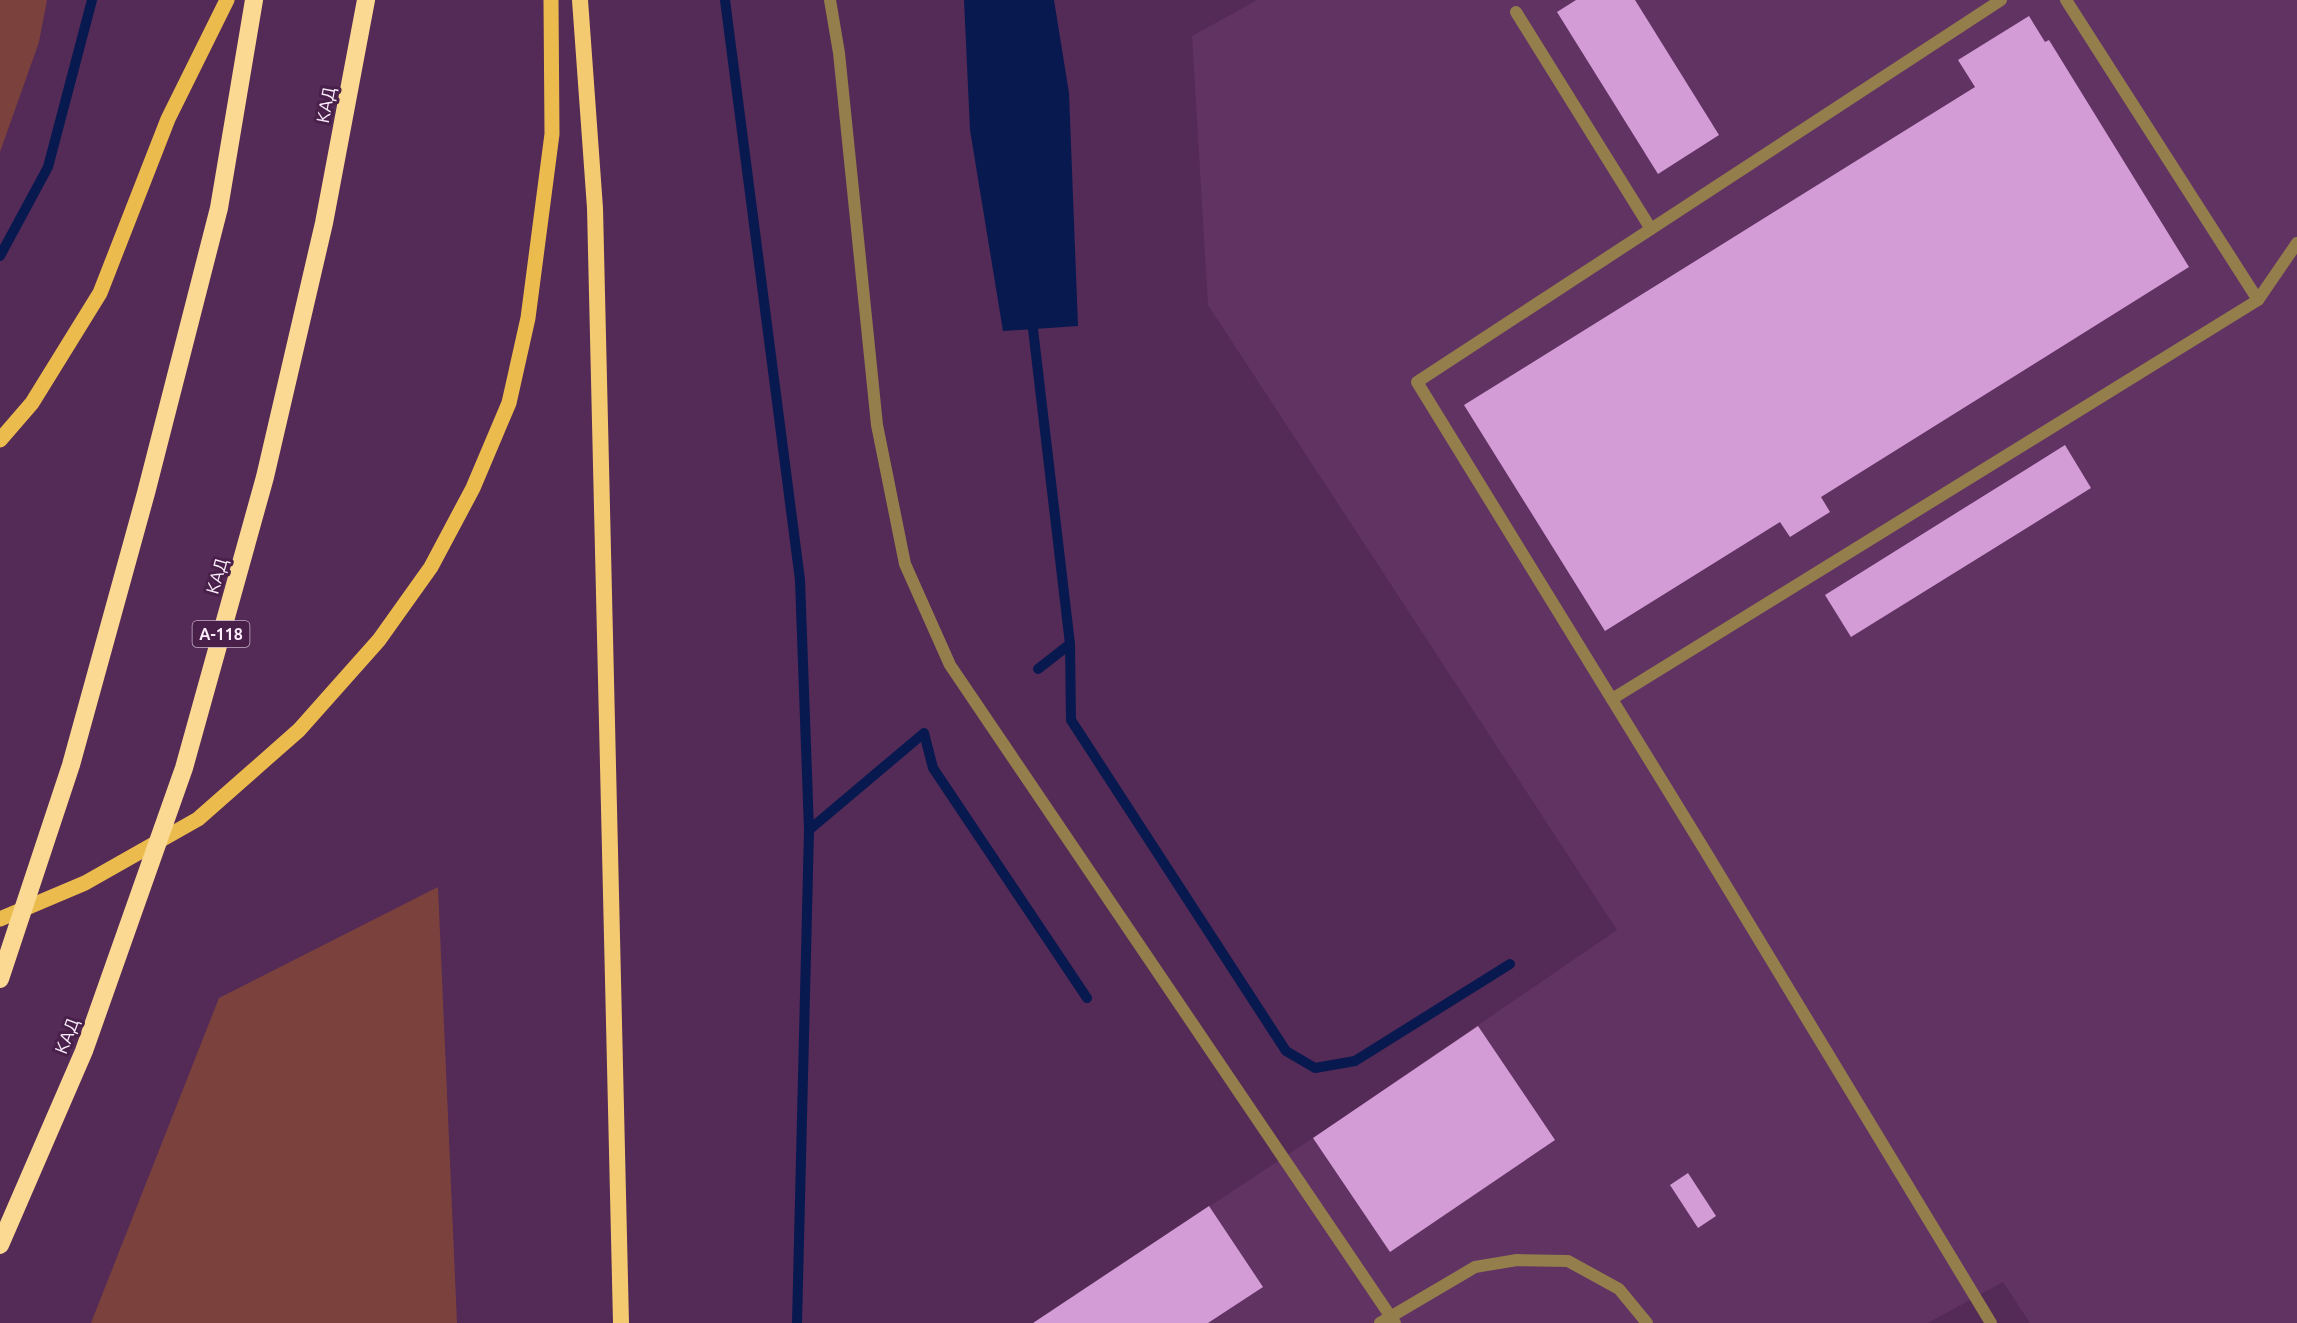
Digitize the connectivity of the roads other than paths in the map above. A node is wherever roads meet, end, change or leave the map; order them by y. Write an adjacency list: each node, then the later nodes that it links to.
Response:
1 (227, 0): 13 (main road)
2 (254, 0): 16 (highway)
3 (366, 0): 17 (highway, КАД / А-118)
4 (551, 0): 15 (main road)
5 (580, 0): 19 (highway)
6 (830, 0): 18 (lane)
7 (2001, 0): 10 (lane)
8 (2066, 0): 12 (lane)
9 (1516, 12): 10 (lane)
10 (1651, 229): 14 (lane)
11 (2297, 243): 12 (lane)
12 (2258, 300): 14 (lane)
13 (0, 440)
14 (1612, 699): 21 (lane)
15 (0, 919)
16 (0, 979)
17 (0, 1245)
18 (1388, 1321): 20 (lane)
19 (621, 1323)
20 (1647, 1323)
21 (1991, 1323)

